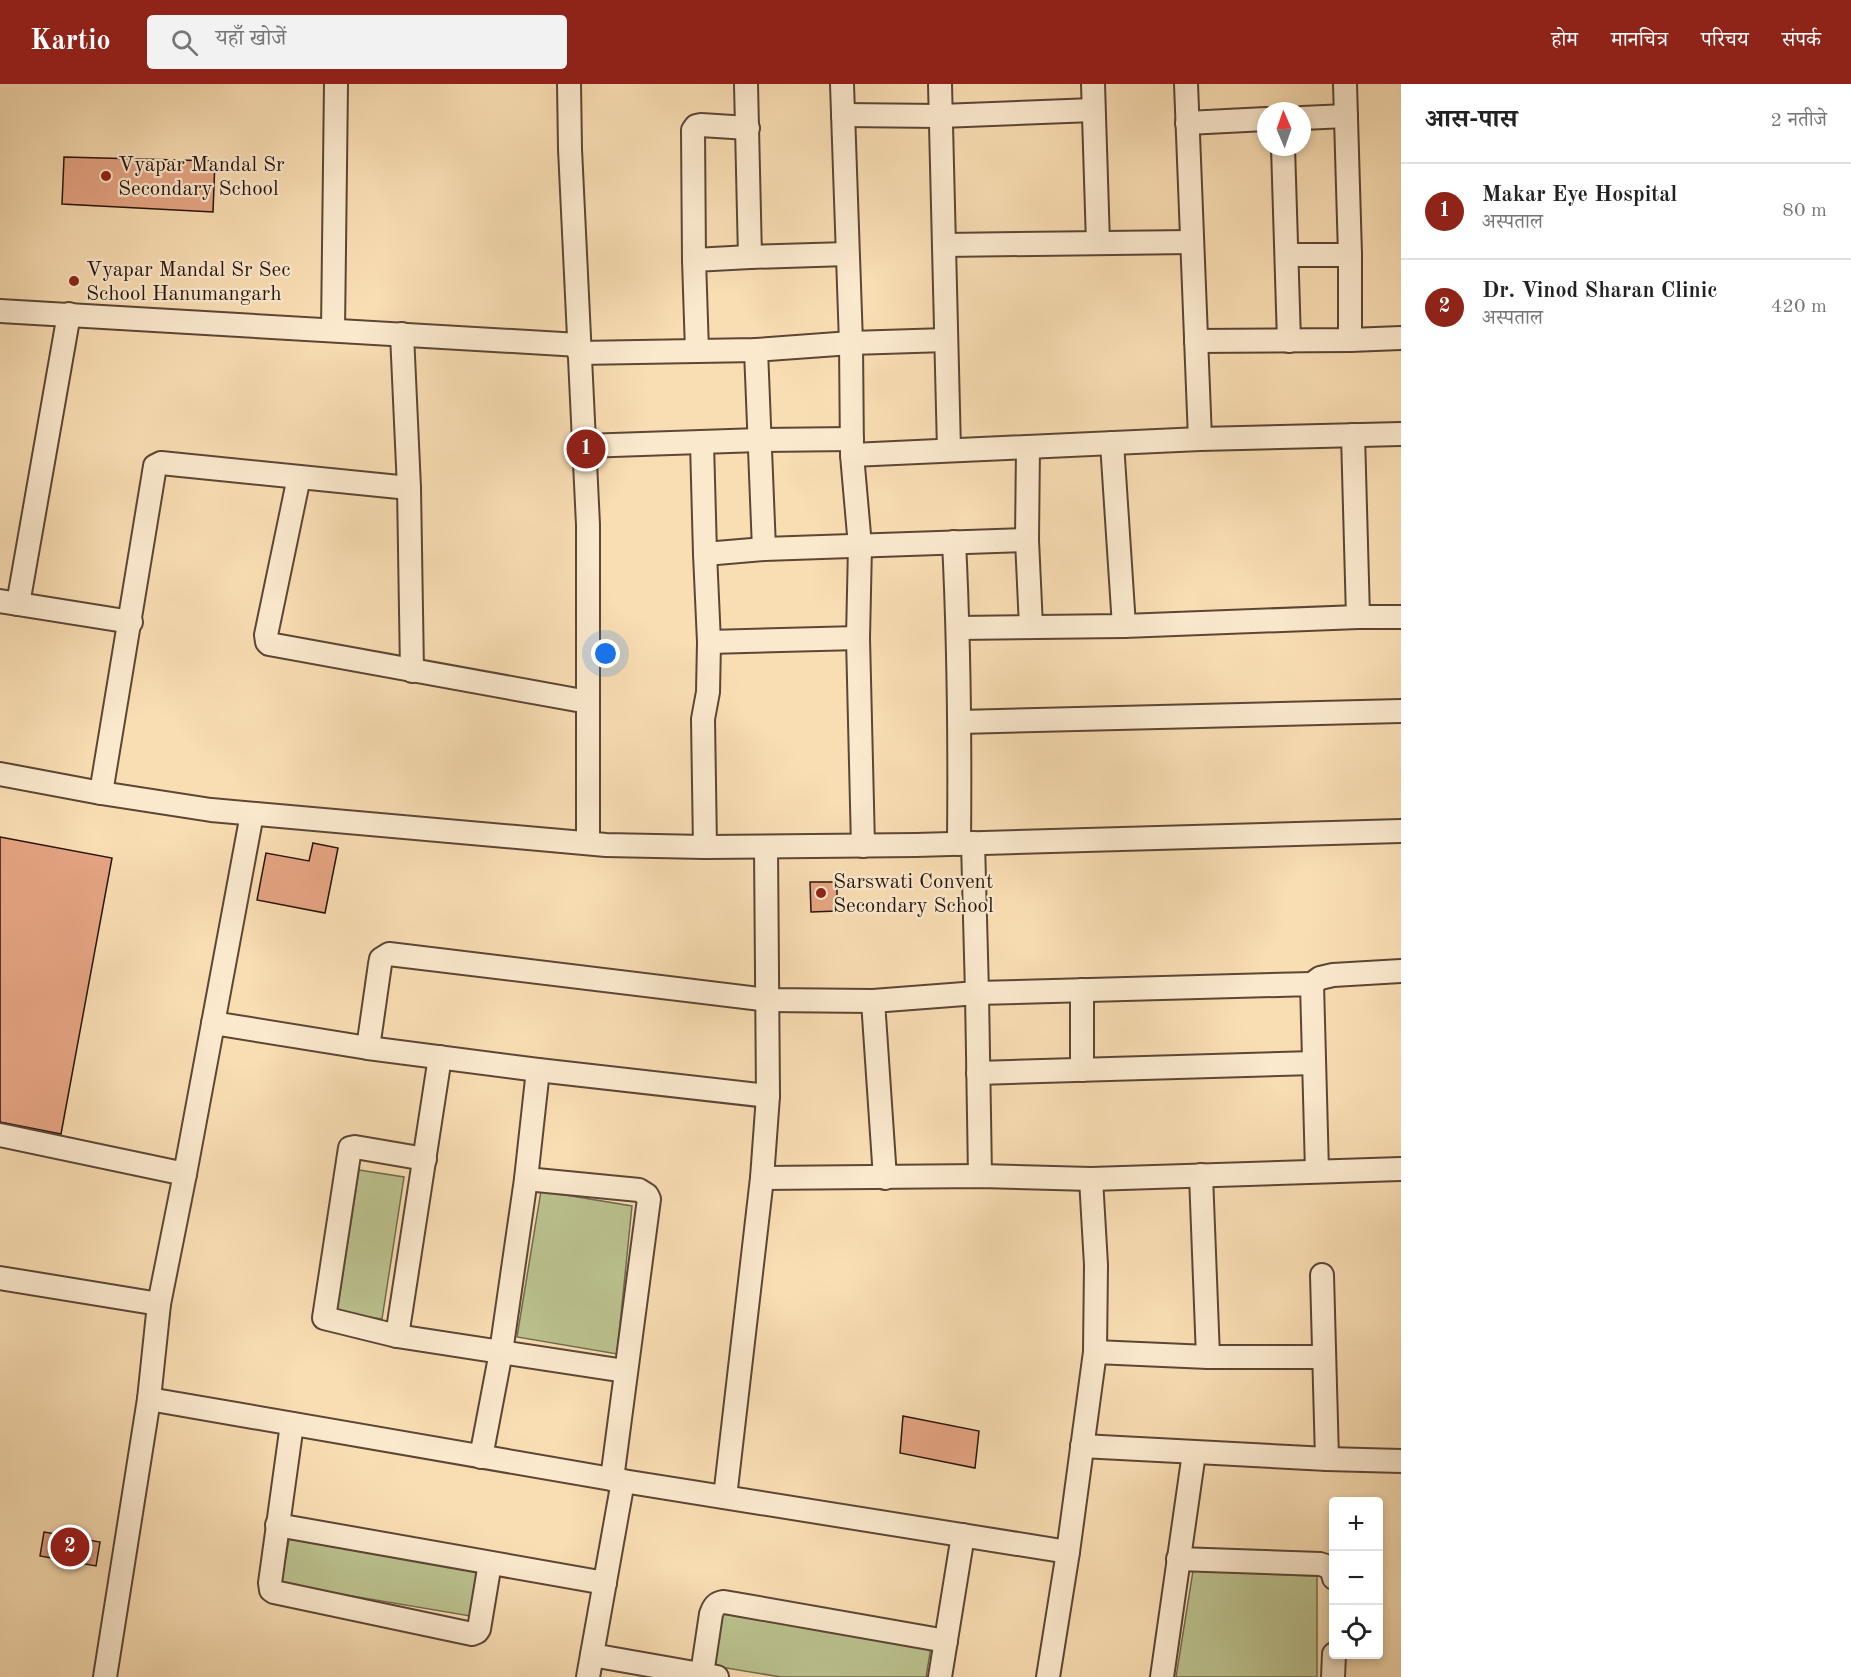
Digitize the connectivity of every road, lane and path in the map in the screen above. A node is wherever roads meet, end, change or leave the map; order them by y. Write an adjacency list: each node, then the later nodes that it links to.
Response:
1 (336, 84): 28 (street)
2 (570, 84): 36 (street)
3 (746, 84): 16 (street)
4 (842, 84): 10 (street)
5 (940, 84): 11 (street)
6 (1093, 84): 9 (street)
7 (1185, 84): 15 (street)
8 (1345, 84): 12 (street)
9 (1093, 110): 11 (street); 19 (street)
10 (843, 116): 11 (street); 21 (street)
11 (941, 116): 20 (street)
12 (1346, 116): 13 (street); 23 (street)
13 (1311, 118)
14 (1257, 119): 15 (street)
15 (1187, 123): 18 (street)
16 (748, 128): 24 (street); 25 (street)
17 (1282, 156): 22 (street)
18 (1191, 242): 19 (street); 33 (street)
19 (1098, 243): 20 (street)
20 (944, 245): 31 (street)
21 (847, 254): 24 (street); 35 (street)
22 (1287, 255): 23 (street); 34 (street)
23 (1350, 255): 32 (street)
24 (750, 257): 25 (street)
25 (694, 260): 38 (street)
26 (0, 311): 27 (street)
27 (69, 314): 28 (street); 56 (street)
28 (333, 330): 29 (street)
29 (402, 334): 36 (street); 50 (street)
30 (1401, 338): 32 (street)
31 (946, 340): 35 (street); 48 (street)
32 (1350, 340): 34 (street)
33 (1196, 341): 34 (street); 41 (street)
34 (1289, 341)
35 (851, 343): 37 (street); 46 (street)
36 (579, 349): 38 (street); 45 (street)
37 (756, 350): 38 (street); 42 (street)
38 (697, 351)
39 (1401, 434): 40 (street)
40 (1353, 435): 41 (street); 57 (street)
41 (1200, 439): 44 (street)
42 (759, 440): 43 (street); 46 (street); 54 (street)
43 (702, 443): 45 (street); 55 (street)
44 (1112, 443): 47 (street); 60 (street)
45 (584, 447): 66 (street)
46 (852, 447): 48 (street); 53 (street)
47 (1028, 447): 48 (street); 51 (street)
48 (949, 450)
49 (299, 477): 50 (street); 59 (street); 65 (street)
50 (409, 488): 65 (street)
51 (1026, 540): 52 (street); 61 (street)
52 (954, 542): 53 (street); 62 (street)
53 (860, 546): 54 (street); 63 (street)
54 (764, 549): 55 (street)
55 (705, 554): 64 (street)
56 (9, 603): 59 (street)
57 (1358, 616): 58 (street); 60 (street)
58 (1401, 616)
59 (131, 622): 70 (street)
60 (1124, 626): 61 (street)
61 (1031, 627): 62 (street)
62 (959, 628): 68 (street)
63 (858, 638): 64 (street); 75 (street)
64 (709, 642): 76 (street)
65 (412, 671): 66 (street)
66 (588, 702): 73 (street)
67 (1401, 711): 68 (street)
68 (960, 722): 74 (street)
69 (0, 774): 70 (street)
70 (101, 793): 71 (street)
71 (252, 814): 73 (street); 84 (street)
72 (1401, 831): 74 (street)
73 (588, 843): 76 (street)
74 (966, 844): 75 (street); 81 (street)
75 (863, 846): 77 (street)
76 (705, 847): 77 (street)
77 (766, 847): 82 (street)
78 (1401, 971): 79 (street)
79 (1312, 984): 80 (street); 87 (street)
80 (1082, 990): 81 (street); 89 (street)
81 (977, 993): 83 (street); 90 (street)
82 (768, 1000): 83 (street); 85 (street); 91 (street)
83 (873, 1000): 100 (street)
84 (213, 1023): 85 (street); 96 (street)
85 (368, 1048): 86 (street)
86 (440, 1057): 88 (street); 93 (street)
87 (1314, 1063): 89 (street); 95 (street)
88 (538, 1070): 91 (street); 101 (street)
89 (1082, 1070): 90 (street)
90 (978, 1073): 98 (street)
91 (768, 1096): 99 (street)
92 (0, 1136): 96 (street)
93 (425, 1159): 106 (street); 106 (street)
94 (1401, 1169): 95 (street)
95 (1317, 1172): 97 (street)
96 (185, 1174): 105 (street)
97 (1201, 1175): 102 (street); 109 (street)
98 (980, 1176): 100 (street); 102 (street)
99 (762, 1178): 100 (street); 120 (street)
100 (885, 1178)
101 (526, 1179): 107 (street); 111 (street)
102 (1091, 1179): 108 (street)
103 (1322, 1275): 110 (street)
104 (0, 1278): 105 (street)
105 (159, 1304): 112 (street)
106 (396, 1336): 107 (street)
107 (501, 1352): 111 (street); 116 (street)
108 (1095, 1352): 109 (street); 114 (street)
109 (1208, 1356): 110 (street)
110 (1324, 1357): 117 (street)
111 (625, 1371): 119 (street)
112 (149, 1399): 113 (street); 132 (street)
113 (292, 1424): 116 (street); 121 (street)
114 (1082, 1446): 115 (street); 123 (street)
115 (1194, 1453): 117 (street); 124 (street)
116 (481, 1456): 119 (street)
117 (1327, 1459): 118 (street)
118 (1401, 1461)
119 (617, 1480): 120 (street); 127 (street)
120 (725, 1497): 122 (street)
121 (278, 1525): 125 (street); 125 (street)
122 (963, 1535): 123 (street); 128 (street)
123 (1068, 1552): 135 (street)
124 (1178, 1559): 126 (street); 136 (street)
125 (490, 1563): 127 (street)
126 (1329, 1568)
127 (605, 1583): 129 (street)
128 (946, 1641): 131 (street); 134 (street)
129 (592, 1655): 131 (street); 133 (street)
130 (1334, 1659): 137 (street)
131 (710, 1676)
132 (105, 1677)
133 (588, 1677)
134 (940, 1677)
135 (1047, 1677)
136 (1162, 1677)
137 (1333, 1677)

